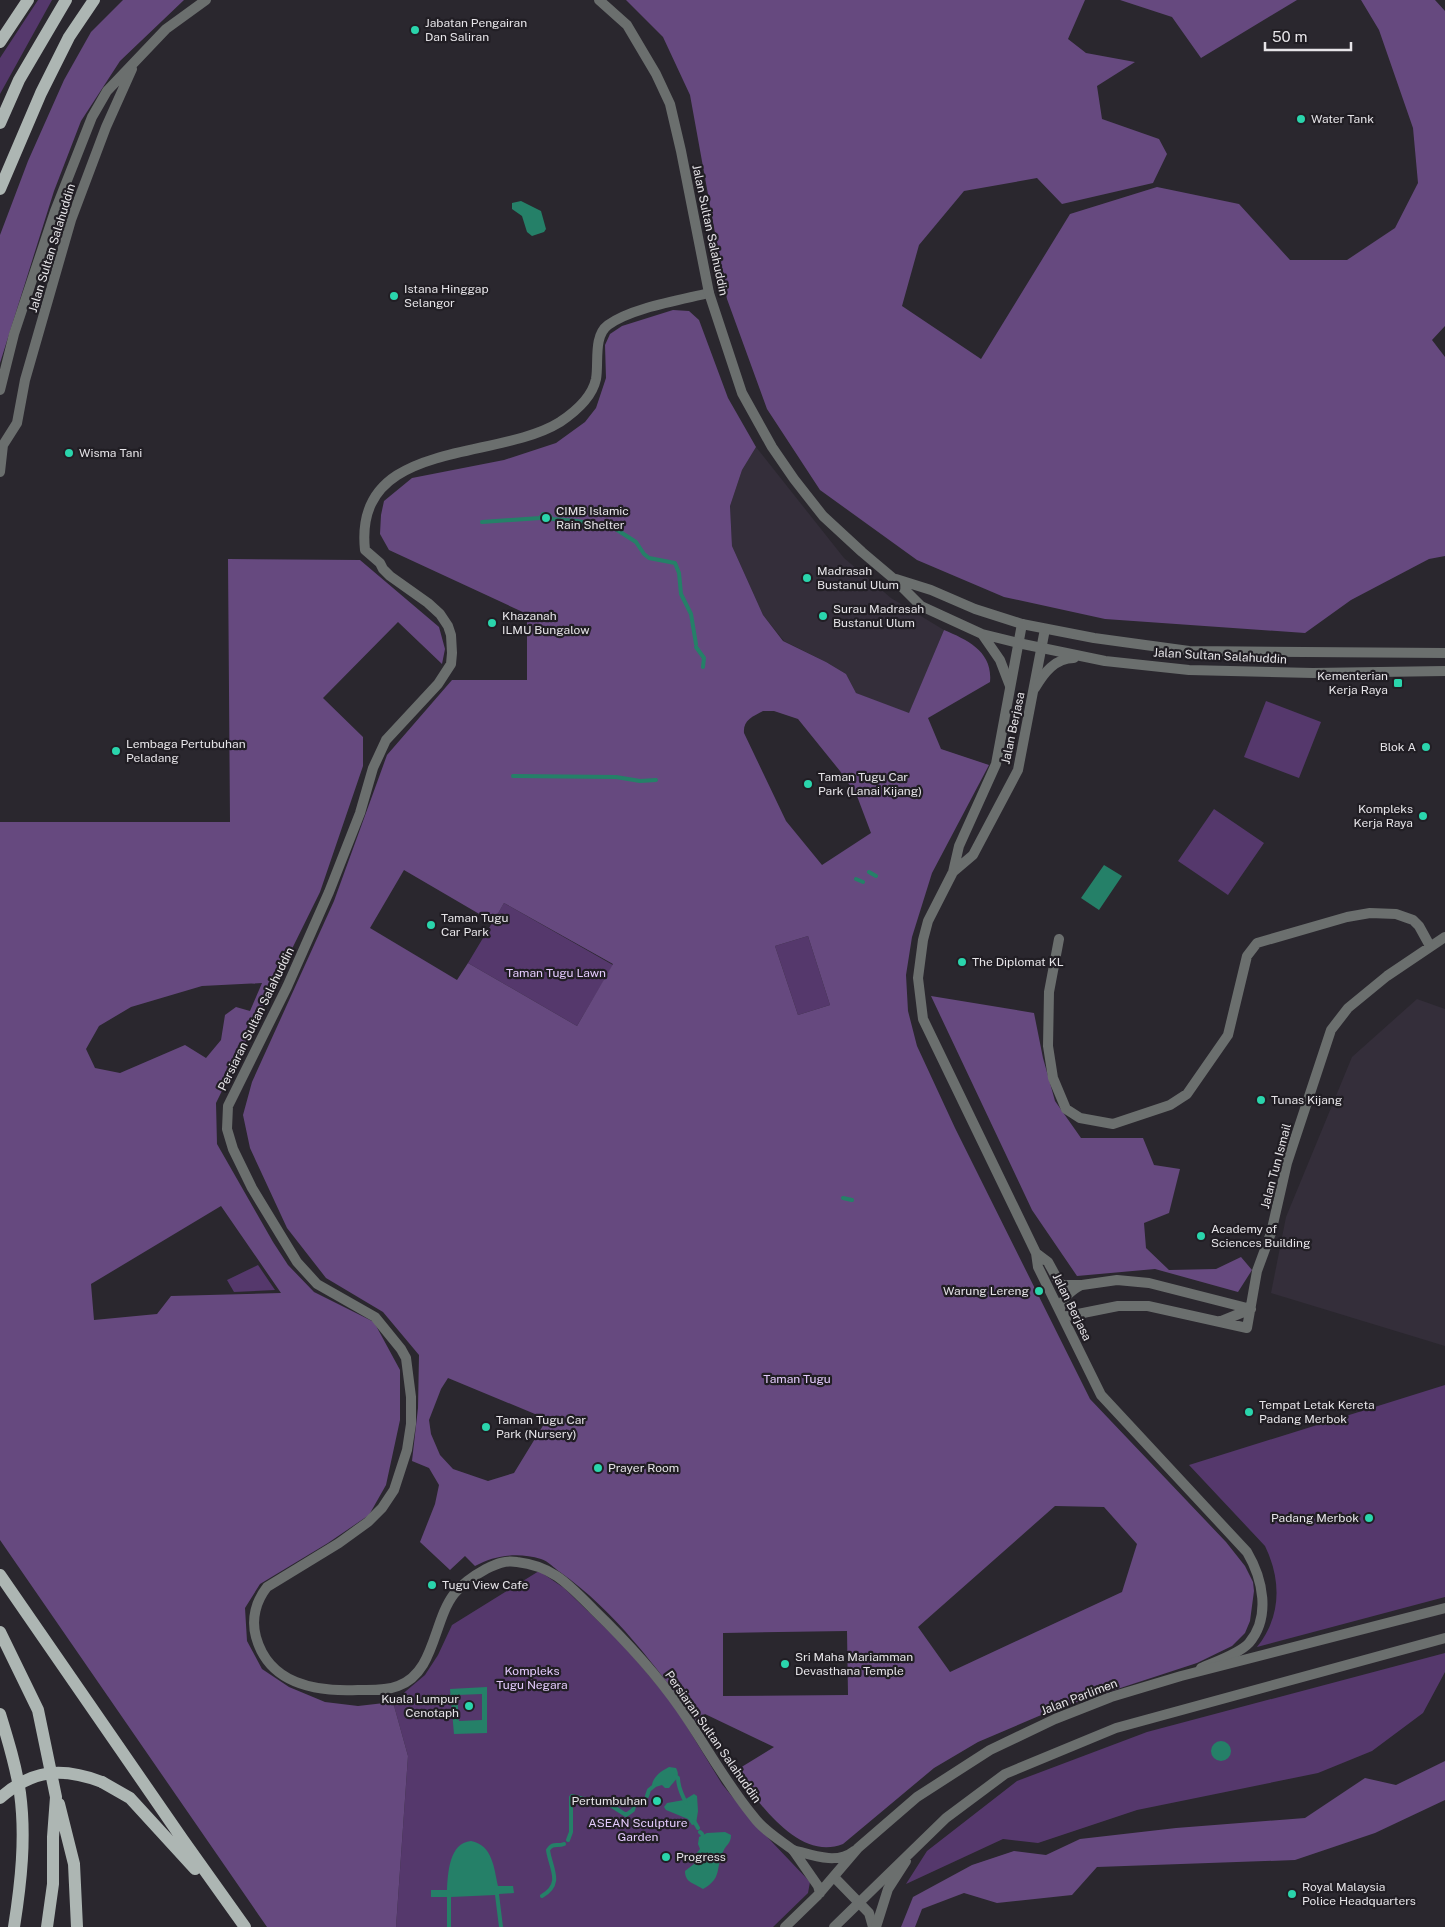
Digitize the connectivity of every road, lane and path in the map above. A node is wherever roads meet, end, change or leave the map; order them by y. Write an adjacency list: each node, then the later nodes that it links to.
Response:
1 (28, 0): 6 (main road)
2 (66, 0): 8 (main road)
3 (94, 0): 9 (main road)
4 (206, 0): 7 (street, Jalan Sultan Salahuddin)
5 (600, 0): 10 (street, Jalan Sultan Salahuddin)
6 (0, 42)
7 (135, 61): 11 (street, Jalan Sultan Salahuddin); 12 (street, Jalan Sultan Salahuddin)
8 (0, 123)
9 (0, 189)
10 (709, 293): 14 (street, Jalan Sultan Salahuddin); 46 (street, Persiaran Sultan Salahuddin)
11 (0, 390)
12 (2, 440): 13 (street, Jalan Sultan Salahuddin)
13 (0, 472)
14 (894, 579): 15 (street, Jalan Sultan Salahuddin); 17 (street, Jalan Sultan Salahuddin)
15 (1022, 624): 16 (street, Jalan Sultan Salahuddin); 18 (street, Jalan Berjasa)
16 (1045, 629): 19 (street, Jalan Berjasa); 20 (street, Jalan Sultan Salahuddin)
17 (982, 634): 18 (street, Jalan Sultan Salahuddin); 23 (street)
18 (1018, 643): 19 (street, Jalan Sultan Salahuddin); 23 (street, Jalan Berjasa)
19 (1041, 648): 21 (street, Jalan Sultan Salahuddin); 24 (street, Jalan Berjasa)
20 (1445, 653)
21 (1088, 658): 22 (street, Jalan Sultan Salahuddin); 24 (street)
22 (1445, 671)
23 (1010, 686): 25 (street, Jalan Berjasa)
24 (1034, 688): 25 (street, Jalan Berjasa)
25 (953, 872): 29 (street, Jalan Berjasa)
26 (1445, 937): 28 (street, Jalan Tun Ismail)
27 (1059, 939): 28 (street)
28 (1430, 946): 31 (street, Jalan Tun Ismail)
29 (1036, 1253): 30 (street); 32 (street, Jalan Berjasa)
30 (1082, 1285): 31 (street); 32 (street)
31 (1251, 1309): 33 (street); 33 (street, Jalan Tun Ismail)
32 (1062, 1313): 33 (street, Jalan Tun Ismail); 38 (street, Jalan Berjasa)
33 (1219, 1322)
34 (0, 1575): 50 (main road)
35 (1445, 1608): 38 (street, Jalan Parlimen)
36 (0, 1632): 42 (main road)
37 (1445, 1638): 45 (street)
38 (1181, 1676): 44 (street, Jalan Parlimen)
39 (0, 1714): 41 (main road)
40 (0, 1728): 41 (main road)
41 (12, 1753): 51 (main road)
42 (56, 1797): 52 (main road); 53 (main road)
43 (0, 1798): 50 (main road, bridge)
44 (858, 1848): 46 (street); 47 (street, Jalan Parlimen)
45 (914, 1848): 49 (street); 57 (street)
46 (793, 1850): 48 (street)
47 (834, 1877): 48 (street, Jalan Parlimen); 49 (street)
48 (820, 1894): 55 (street, Jalan Parlimen)
49 (859, 1901): 56 (street); 57 (street)
50 (232, 1910): 54 (main road)
51 (14, 1927)
52 (47, 1927)
53 (77, 1927)
54 (245, 1927)
55 (785, 1927)
56 (834, 1927)
57 (874, 1927)

